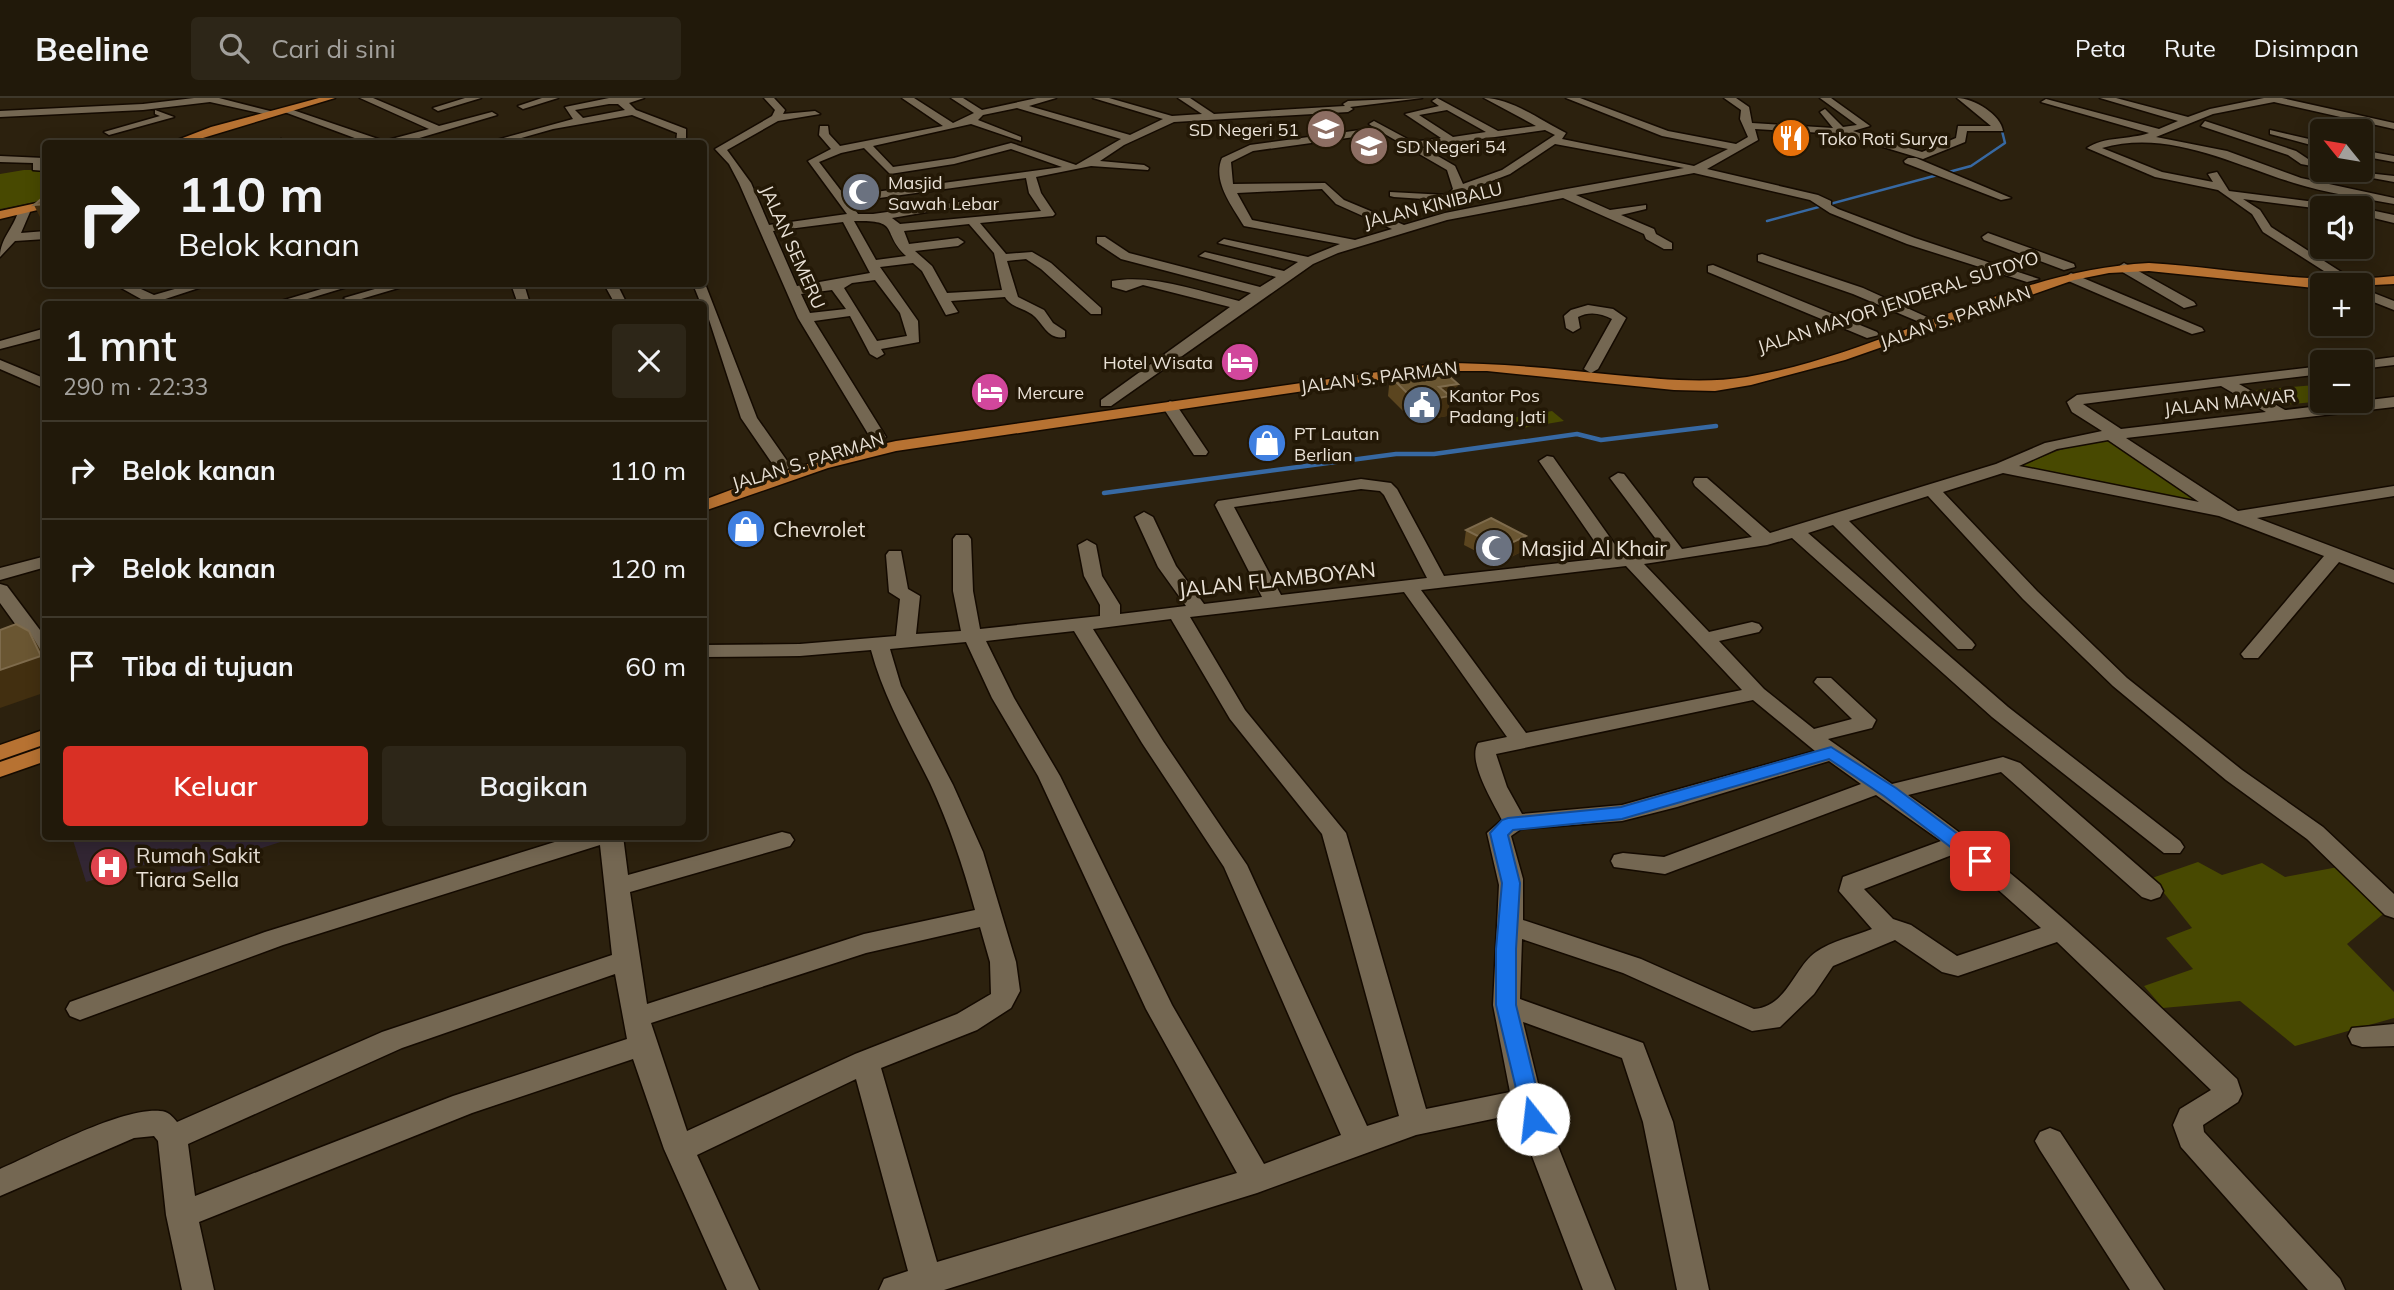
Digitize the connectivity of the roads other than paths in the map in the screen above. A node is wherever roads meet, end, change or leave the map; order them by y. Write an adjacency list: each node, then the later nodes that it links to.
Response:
1 (330, 98): 34 (main road)
2 (365, 98): 59 (street)
3 (476, 98): 24 (street)
4 (553, 98): 28 (street)
5 (639, 98): 22 (street)
6 (907, 98): 56 (street)
7 (956, 98): 37 (street)
8 (1047, 98): 25 (street); 29 (street)
9 (1098, 98): 45 (street)
10 (1183, 98): 43 (street)
11 (1418, 98): 27 (street)
12 (1431, 98): 32 (street)
13 (1489, 98): 57 (street)
14 (1571, 98): 89 (street)
15 (1729, 98): 54 (street)
16 (1825, 98): 65 (street)
17 (1962, 98): 94 (street)
18 (2105, 98): 47 (street)
19 (208, 99): 30 (street); 34 (street)
20 (1290, 99): 33 (street)
21 (2272, 99): 42 (street); 47 (street)
22 (623, 101): 36 (street); 48 (street)
23 (1246, 101): 44 (street)
24 (439, 102)
25 (1016, 102): 37 (street); 72 (street)
26 (2046, 102): 67 (street)
27 (1349, 104): 33 (street); 63 (street)
28 (523, 106)
29 (1062, 106)
30 (143, 107): 38 (street); 66 (street)
31 (775, 107): 39 (street); 90 (street)
32 (1449, 107): 69 (street); 81 (street)
33 (1300, 111): 44 (street)
34 (279, 112): 75 (main road); 76 (street)
35 (1825, 112): 65 (street)
36 (633, 113): 48 (street); 80 (street)
37 (981, 113): 49 (street)
38 (0, 114)
39 (815, 114)
40 (492, 115): 53 (street)
41 (547, 115): 61 (street)
42 (2350, 115): 46 (street); 55 (street)
43 (1213, 117): 44 (street); 45 (street)
44 (1253, 117)
45 (1172, 119): 72 (street)
46 (2325, 119)
47 (2186, 120): 67 (street)
48 (581, 121): 61 (street)
49 (971, 121): 56 (street); 74 (street)
50 (55, 122): 51 (street)
51 (0, 123)
52 (2205, 124): 97 (street)
53 (455, 125): 59 (street); 64 (street)
54 (1751, 126): 65 (street); 89 (street)
55 (2394, 126)
56 (952, 127): 68 (street)
57 (1548, 127): 69 (street); 83 (street)
58 (824, 128): 91 (street)
59 (437, 129): 70 (street)
60 (2264, 129): 85 (street)
61 (535, 130): 71 (street); 79 (street)
62 (1266, 130): 84 (street)
63 (1386, 130): 84 (street); 87 (street)
64 (477, 131)
65 (1842, 131): 94 (street)
66 (108, 132)
67 (2159, 132): 73 (street)
68 (924, 133): 82 (street); 86 (street)
69 (1497, 134): 81 (street)
70 (413, 136): 77 (street); 78 (street)
71 (544, 138)
72 (1131, 138): 98 (street)
73 (2145, 138): 109 (street); 115 (street)
74 (1017, 139)
75 (185, 140)
76 (371, 140)
77 (398, 140)
78 (428, 140)
79 (501, 140)
80 (681, 140)
81 (1451, 140): 87 (street)
82 (939, 141)
83 (1554, 141): 103 (street); 112 (street)
84 (1279, 142): 108 (street)
85 (2310, 142)
86 (866, 144): 91 (street); 101 (street)
87 (1412, 145): 112 (street)
88 (2248, 145): 97 (street)
89 (1740, 148): 103 (street, JALAN KINIBALU)
90 (720, 149): 92 (street); 130 (street, JALAN SEMERU)
91 (838, 150): 114 (street)
92 (707, 151)
93 (2373, 155): 96 (street)
94 (1923, 156): 113 (street)
95 (0, 159): 100 (street)
96 (2394, 159)
97 (2305, 162): 99 (street)
98 (1091, 163): 101 (street); 102 (street)
99 (2310, 163)
100 (42, 168)
101 (1076, 168): 105 (street)
102 (1144, 168)
103 (1699, 169): 110 (street, JALAN KINIBALU); 155 (street)
104 (2211, 171): 109 (street)
105 (1030, 174): 114 (street); 128 (street)
106 (2373, 175): 107 (street)
107 (2394, 179)
108 (1230, 190): 131 (street); 138 (street)
109 (2222, 190): 117 (street); 151 (street)
110 (1561, 193): 121 (street); 125 (street, JALAN KINIBALU)
111 (1394, 194): 112 (street)
112 (1455, 195): 125 (street)
113 (2005, 198)
114 (842, 200): 126 (street)
115 (2394, 201)
116 (973, 203): 124 (street)
117 (2310, 203)
118 (42, 206): 120 (main road)
119 (1642, 207): 121 (street)
120 (24, 212): 122 (main road); 133 (street)
121 (1608, 214): 139 (street)
122 (0, 215)
123 (2373, 215): 127 (street)
124 (875, 216): 126 (street); 129 (street)
125 (1445, 217): 131 (street, JALAN KINIBALU)
126 (851, 218): 130 (street); 149 (street)
127 (2394, 219)
128 (972, 220): 129 (street); 143 (street)
129 (897, 228): 141 (street)
130 (764, 229): 166 (street, JALAN SEMERU)
131 (1402, 229): 138 (street, JALAN KINIBALU)
132 (42, 235): 133 (street)
133 (12, 237): 140 (street)
134 (1989, 237): 150 (street)
135 (1101, 240): 171 (street)
136 (958, 242): 141 (street)
137 (1224, 243): 145 (street)
138 (1353, 243): 145 (street, JALAN KINIBALU)
139 (1668, 246)
140 (0, 253)
141 (910, 253): 149 (street); 168 (street)
142 (1205, 256): 153 (street)
143 (1000, 258): 167 (street); 178 (street)
144 (1762, 258): 181 (street)
145 (1310, 261): 153 (street, JALAN KINIBALU)
146 (2124, 267): 150 (main road, JALAN S. PARMAN); 156 (main road, JALAN S. PARMAN); 176 (street)
147 (1713, 269): 188 (street)
148 (2394, 269): 152 (main road, JALAN MAYOR JENDERAL SUTOYO)
149 (875, 270): 160 (street); 179 (street)
150 (2070, 272): 154 (main road, JALAN MAYOR JENDERAL SUTOYO); 155 (main road, JALAN MAYOR JENDERAL SUTOYO); 183 (main road, JALAN S. PARMAN); 185 (street)
151 (2331, 273)
152 (2373, 274)
153 (1287, 276): 171 (street, JALAN KINIBALU)
154 (2310, 278)
155 (2032, 279): 181 (main road, JALAN MAYOR JENDERAL SUTOYO)
156 (2310, 280)
157 (2394, 280): 158 (main road, JALAN MAYOR JENDERAL SUTOYO)
158 (2373, 281)
159 (1117, 284): 171 (street)
160 (839, 285): 166 (street); 179 (street)
161 (127, 287): 170 (street)
162 (194, 287): 170 (street)
163 (332, 287): 173 (street)
164 (340, 287): 174 (street)
165 (395, 287): 174 (street)
166 (792, 291): 182 (street, JALAN SEMERU)
167 (1010, 293): 168 (street); 187 (street)
168 (945, 297): 180 (street)
169 (2373, 297): 177 (street)
170 (152, 299): 172 (street)
171 (1251, 299): 201 (street, JALAN KINIBALU)
172 (146, 301)
173 (287, 301)
174 (355, 301)
175 (707, 303): 210 (street)
176 (2189, 305)
177 (2394, 306)
178 (1096, 310)
179 (853, 312): 182 (street)
180 (951, 312)
181 (1928, 316): 183 (main road); 188 (main road, JALAN MAYOR JENDERAL SUTOYO)
182 (805, 318): 207 (street, JALAN SEMERU)
183 (1949, 320): 203 (main road, JALAN S. PARMAN)
184 (1573, 328): 193 (street)
185 (2197, 331)
186 (42, 333): 189 (street)
187 (1060, 334)
188 (1872, 335): 193 (main road, JALAN MAYOR JENDERAL SUTOYO)
189 (0, 345)
190 (2394, 361): 191 (street)
191 (2373, 364)
192 (0, 365): 196 (street)
193 (1591, 369): 197 (main road, JALAN MAYOR JENDERAL SUTOYO)
194 (2310, 372): 195 (street)
195 (2298, 373): 198 (street); 199 (street)
196 (42, 379)
197 (1289, 379): 201 (main road, JALAN S. PARMAN)
198 (2310, 380)
199 (2224, 382): 205 (street); 206 (street)
200 (2394, 402): 202 (street, JALAN MAWAR)
201 (1106, 403): 207 (main road, JALAN S. PARMAN)
202 (2373, 403)
203 (1170, 406): 208 (street); 217 (main road, JALAN S. PARMAN)
204 (2310, 411): 205 (street, JALAN MAWAR)
205 (2284, 416): 206 (street, JALAN MAWAR)
206 (2114, 435): 211 (street, JALAN MAWAR); 218 (street)
207 (878, 437): 210 (main road, JALAN S. PARMAN)
208 (1200, 452)
209 (1547, 461): 228 (street)
210 (782, 465): 216 (main road, JALAN S. PARMAN)
211 (2002, 468): 214 (street, JALAN FLAMBOYAN); 218 (street)
212 (1618, 478): 226 (street)
213 (1701, 482): 223 (street)
214 (1930, 488): 219 (street, JALAN FLAMBOYAN); 267 (street)
215 (2394, 491): 218 (street)
216 (707, 493)
217 (707, 505)
218 (2232, 514): 227 (street)
219 (1842, 515): 221 (street, JALAN FLAMBOYAN); 244 (street)
220 (1144, 517): 236 (street)
221 (1794, 530): 223 (street, JALAN FLAMBOYAN); 263 (street)
222 (962, 539): 240 (street)
223 (1767, 540): 226 (street, JALAN FLAMBOYAN)
224 (1087, 545): 237 (street)
225 (895, 555): 242 (street)
226 (1677, 555): 228 (street, JALAN FLAMBOYAN)
227 (2335, 555): 231 (street); 247 (street)
228 (1624, 561): 232 (street, JALAN FLAMBOYAN); 241 (street)
229 (42, 562): 230 (street)
230 (0, 574)
231 (2394, 577)
232 (1439, 584): 233 (street, JALAN FLAMBOYAN); 235 (street)
233 (1410, 588): 235 (street, JALAN FLAMBOYAN); 252 (street)
234 (0, 590): 245 (street)
235 (1274, 601): 236 (street, JALAN FLAMBOYAN)
236 (1188, 612): 237 (street, JALAN FLAMBOYAN); 280 (street)
237 (1110, 621): 238 (street, JALAN FLAMBOYAN)
238 (1080, 624): 240 (street, JALAN FLAMBOYAN); 282 (street)
239 (1752, 628): 241 (street)
240 (973, 635): 242 (street, JALAN FLAMBOYAN); 285 (street)
241 (1703, 639): 249 (street)
242 (906, 641): 243 (street, JALAN FLAMBOYAN)
243 (879, 644): 246 (street, JALAN FLAMBOYAN); 268 (street)
244 (1965, 645)
245 (42, 648)
246 (707, 651)
247 (2251, 654)
248 (1824, 682): 251 (street)
249 (1757, 693): 251 (street); 252 (street)
250 (42, 737): 253 (main road)
251 (1810, 737): 254 (street)
252 (1520, 740): 258 (street)
253 (0, 753)
254 (1831, 753): 257 (street); 258 (street)
255 (42, 754): 256 (main road)
256 (0, 770)
257 (1885, 789): 262 (street); 264 (street); 266 (street)
258 (1515, 822): 269 (street)
259 (590, 840): 274 (street)
260 (612, 840): 265 (street)
261 (782, 840): 265 (street)
262 (1960, 843): 270 (street); 271 (street)
263 (2172, 847)
264 (1623, 861)
265 (618, 887): 272 (street)
266 (2151, 891)
267 (2394, 909)
268 (988, 916): 275 (street); 278 (street)
269 (1510, 925): 270 (street); 273 (street)
270 (1892, 931): 271 (street)
271 (2061, 931): 295 (street)
272 (627, 960): 275 (street); 281 (street)
273 (1506, 1005): 279 (street); 293 (street)
274 (80, 1009)
275 (639, 1031): 284 (street); 287 (street)
276 (2394, 1035): 277 (street)
277 (2362, 1036)
278 (865, 1062): 284 (street); 288 (street)
279 (1527, 1100): 280 (street); 292 (street)
280 (1416, 1123): 282 (street)
281 (172, 1138): 286 (street); 287 (street)
282 (1359, 1141): 285 (street)
283 (2050, 1141): 294 (street)
284 (680, 1149): 290 (street)
285 (1257, 1181): 288 (street)
286 (0, 1183)
287 (182, 1215): 289 (street)
288 (926, 1279): 291 (street)
289 (198, 1290)
290 (743, 1290)
291 (895, 1290)
292 (1599, 1290)
293 (1693, 1290)
294 (2148, 1290)
295 (2329, 1290)

